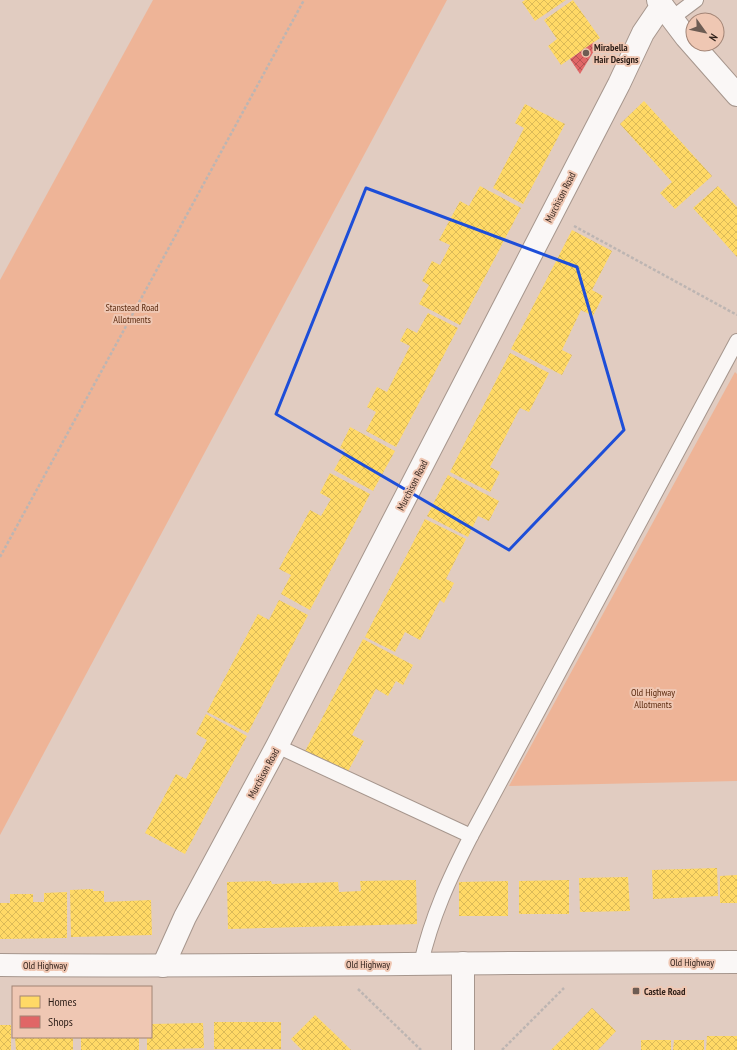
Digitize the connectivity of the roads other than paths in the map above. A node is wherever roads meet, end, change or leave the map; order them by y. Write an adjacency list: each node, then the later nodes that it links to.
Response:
1 (696, 0): 2 (lane)
2 (664, 8): 3 (street); 5 (street, Murchison Road)
3 (737, 95)
4 (737, 341): 6 (lane)
5 (277, 746): 6 (lane); 11 (street, Murchison Road)
6 (471, 836): 9 (lane)
7 (737, 962): 8 (street, Old Highway)
8 (464, 963): 9 (street, Old Highway); 12 (street)
9 (421, 964): 11 (street, Old Highway)
10 (0, 965): 11 (street, Old Highway)
11 (163, 966)
12 (463, 1050)

